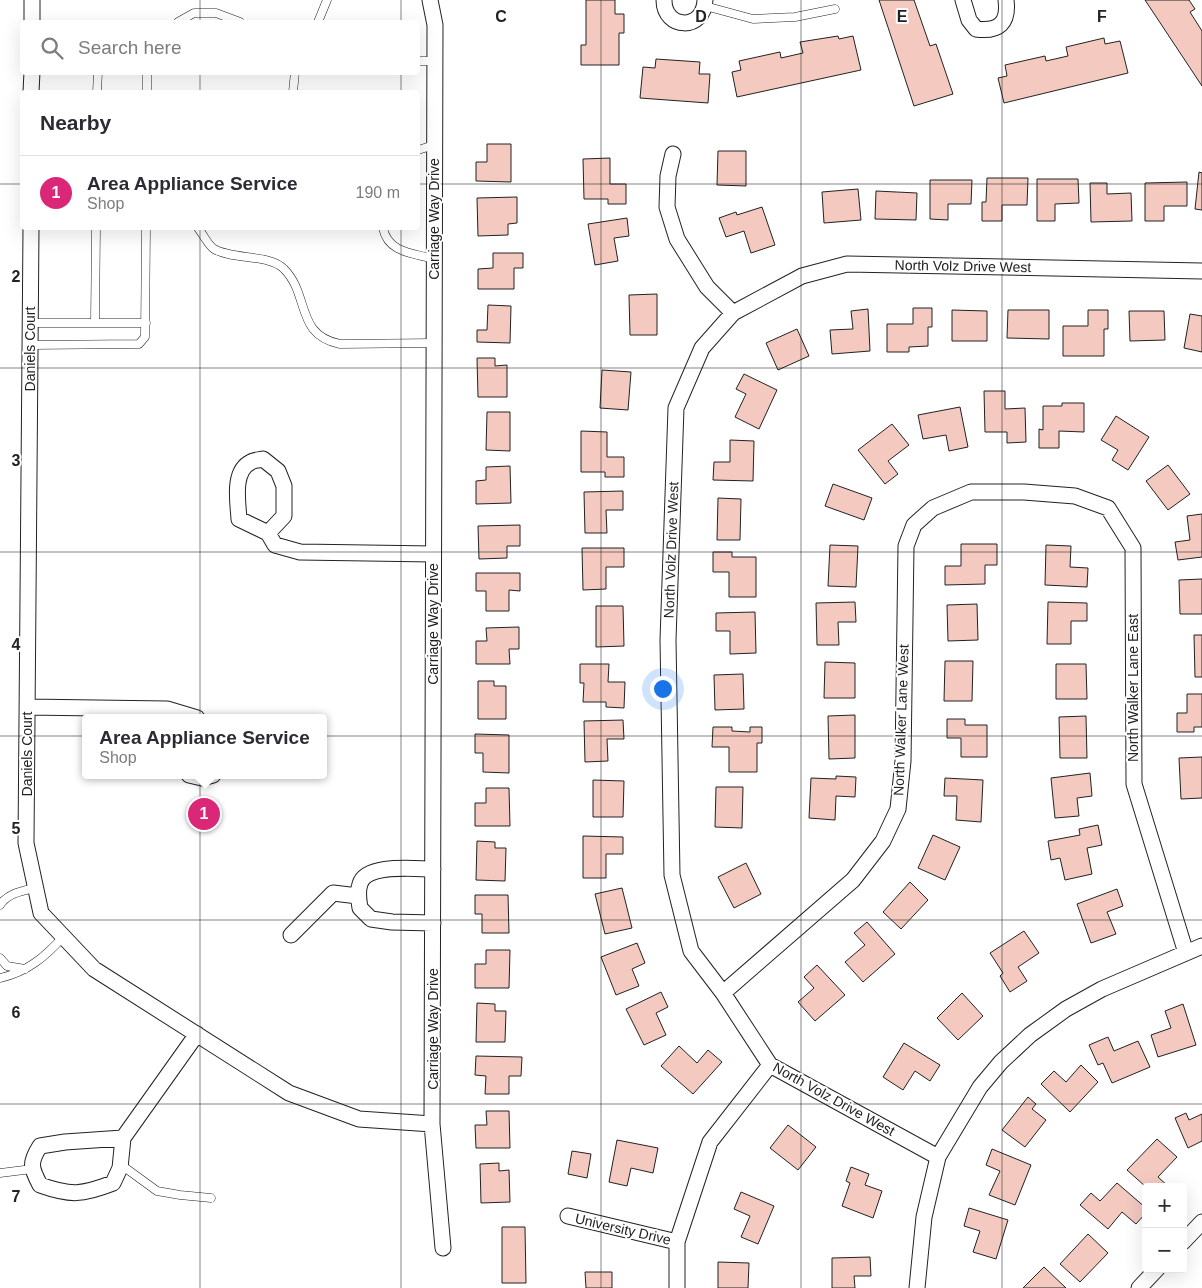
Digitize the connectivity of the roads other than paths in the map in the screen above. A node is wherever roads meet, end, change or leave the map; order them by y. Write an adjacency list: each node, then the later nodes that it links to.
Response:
1 (32, 0): 9 (street)
2 (327, 0): 12 (lane)
3 (430, 0): 14 (street, Carriage Way Drive)
4 (664, 0): 7 (street)
5 (963, 0): 6 (street)
6 (1006, 0)
7 (705, 3): 8 (lane)
8 (835, 9)
9 (32, 20)
10 (182, 20): 11 (lane)
11 (235, 20)
12 (319, 20)
13 (420, 62): 14 (lane)
14 (434, 62): 23 (street, Carriage Way Drive)
15 (32, 75): 19 (street)
16 (98, 75): 20 (lane)
17 (147, 75): 21 (lane)
18 (296, 75): 22 (lane)
19 (32, 90)
20 (97, 90)
21 (147, 90)
22 (293, 90)
23 (434, 145): 24 (lane); 31 (street, Carriage Way Drive)
24 (420, 149)
25 (672, 154): 33 (street)
26 (30, 230): 34 (street, Daniels Court)
27 (96, 230): 35 (lane)
28 (146, 230): 36 (lane)
29 (200, 230): 37 (lane)
30 (384, 230): 31 (lane)
31 (434, 259): 37 (street, Carriage Way Drive)
32 (1202, 271): 33 (street, North Volz Drive West)
33 (733, 313): 56 (street, North Volz Drive West)
34 (30, 323): 35 (lane); 38 (street, Daniels Court)
35 (95, 323): 36 (lane)
36 (146, 323): 38 (lane)
37 (434, 343): 41 (street, Carriage Way Drive)
38 (30, 345): 42 (street, Daniels Court)
39 (1024, 492): 52 (street, North Walker Lane East); 56 (street, North Walker Lane West)
40 (268, 532): 40 (street); 41 (street)
41 (434, 554): 44 (street, Carriage Way Drive)
42 (27, 707): 43 (street); 45 (street, Daniels Court)
43 (167, 713)
44 (433, 869): 46 (street); 48 (street, Carriage Way Drive)
45 (35, 888): 47 (lane); 50 (street, Daniels Court)
46 (358, 896): 48 (street); 49 (street)
47 (0, 905)
48 (433, 923): 59 (street, Carriage Way Drive)
49 (291, 935)
50 (63, 937): 54 (lane); 57 (street, Daniels Court)
51 (1202, 946): 52 (street)
52 (1186, 953): 61 (street)
53 (0, 958): 54 (lane)
54 (27, 969): 55 (lane)
55 (0, 978)
56 (723, 993): 58 (street, North Volz Drive West)
57 (197, 1034): 59 (street, Daniels Court); 60 (street)
58 (770, 1065): 61 (street, North Volz Drive West); 69 (street)
59 (432, 1124): 70 (street, Carriage Way Drive)
60 (124, 1138): 62 (street); 63 (street)
61 (938, 1157): 73 (street)
62 (120, 1164): 63 (street); 65 (lane)
63 (32, 1169): 64 (lane)
64 (0, 1172)
65 (212, 1198)
66 (568, 1216): 69 (street, University Drive)
67 (1202, 1222): 68 (street)
68 (1187, 1238)
69 (677, 1242): 72 (street)
70 (444, 1248)
71 (1153, 1273): 74 (street)
72 (677, 1288)
73 (917, 1288)
74 (1139, 1288)

